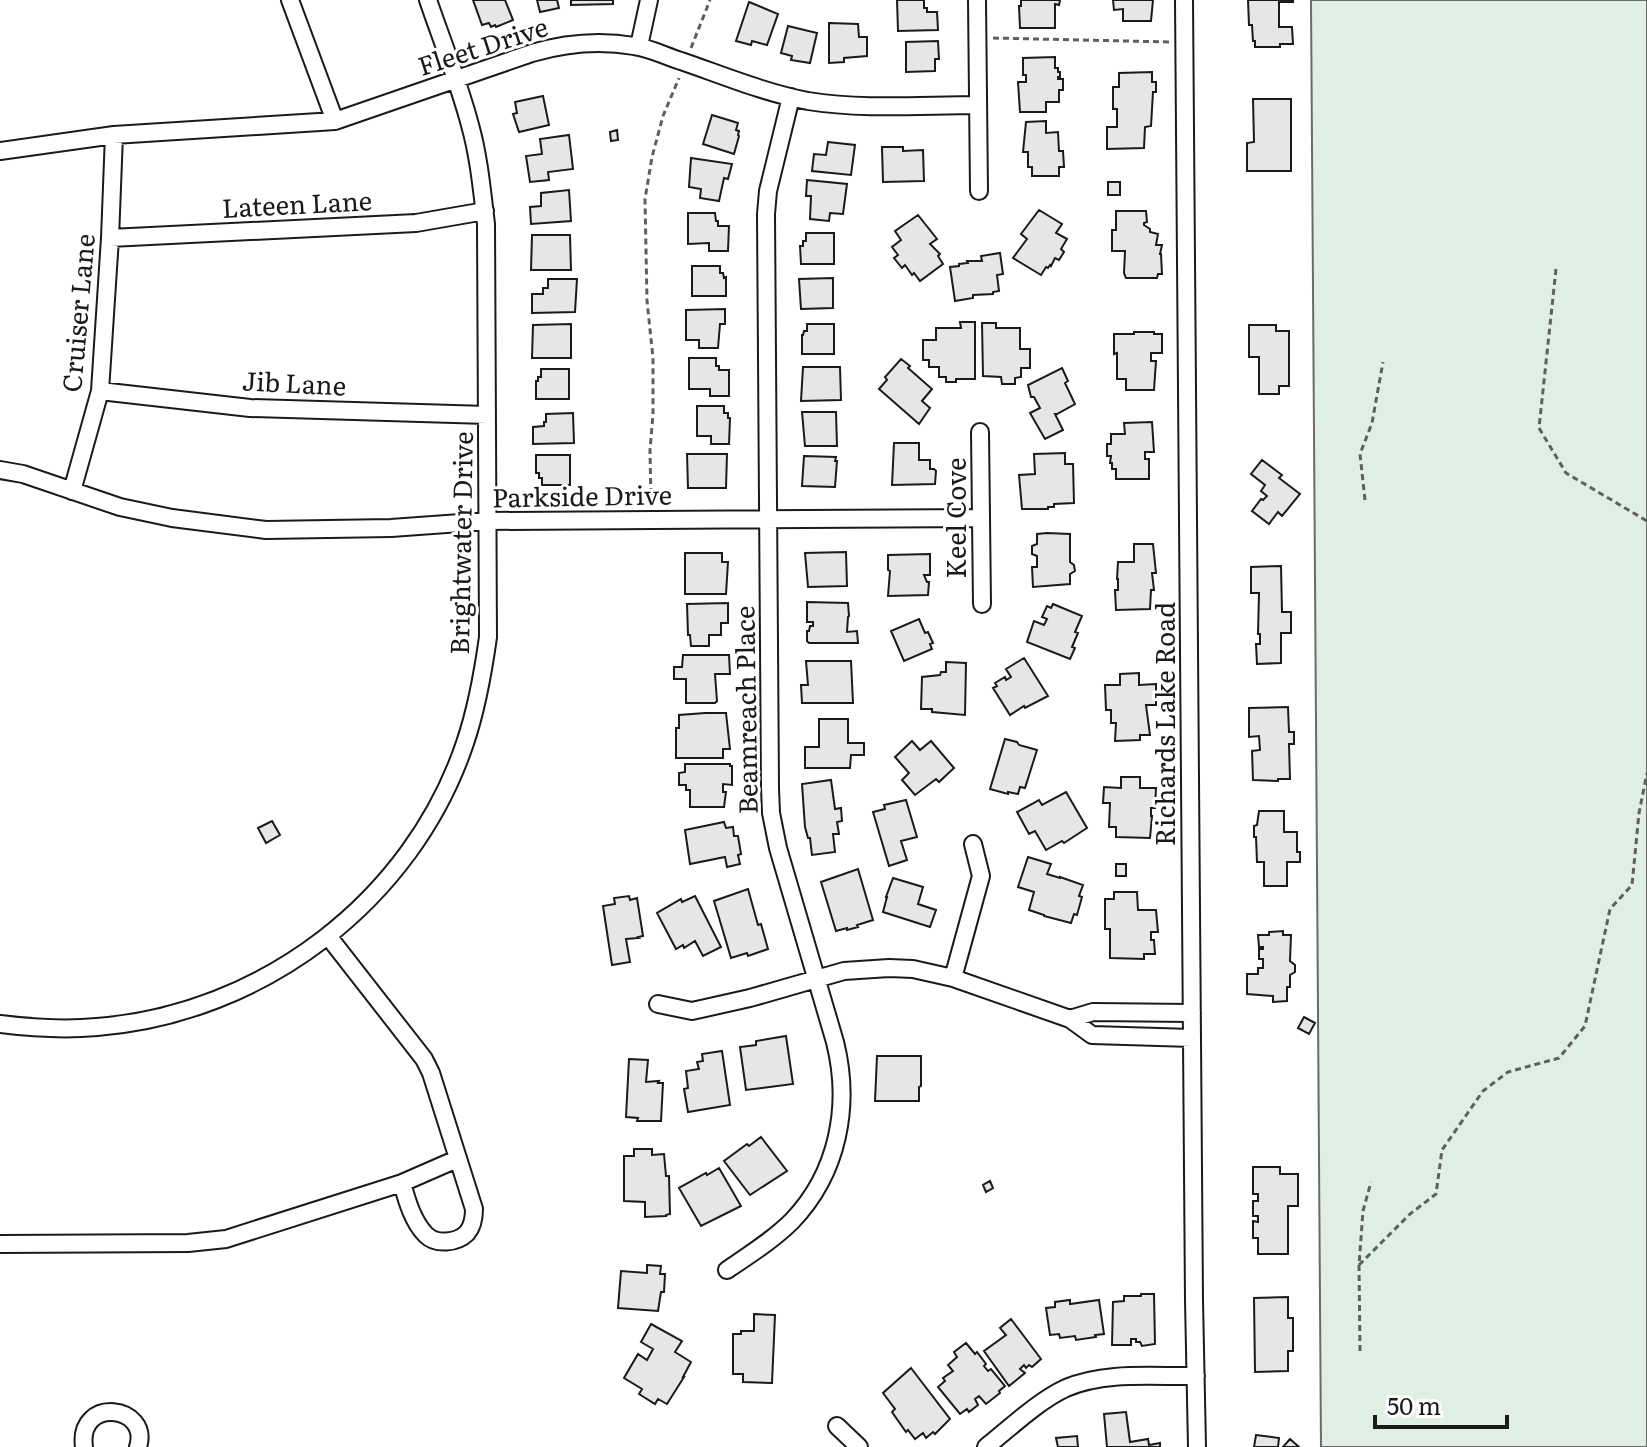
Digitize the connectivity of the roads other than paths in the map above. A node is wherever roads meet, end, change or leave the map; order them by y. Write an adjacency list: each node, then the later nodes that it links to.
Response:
1 (290, 0): 10 (street)
2 (428, 0): 7 (street, Brightwater Drive)
3 (649, 0): 6 (street)
4 (977, 0): 9 (street)
5 (1184, 0): 30 (street, Richards Lake Road)
6 (639, 46): 7 (street, Fleet Drive); 8 (street, Fleet Drive)
7 (457, 80): 10 (street, Fleet Drive); 14 (street, Brightwater Drive)
8 (791, 97): 9 (street, Fleet Drive); 22 (street, Beamreach Place)
9 (978, 105): 13 (street)
10 (335, 121): 11 (street, Fleet Drive)
11 (114, 135): 12 (street, Fleet Drive); 15 (street, Cruiser Lane)
12 (0, 151)
13 (979, 191)
14 (485, 211): 15 (street, Lateen Lane); 17 (street, Brightwater Drive)
15 (110, 238): 16 (street, Cruiser Lane)
16 (100, 391): 17 (street, Jib Lane); 20 (street, Cruiser Lane)
17 (487, 415): 23 (street, Brightwater Drive)
18 (980, 432): 21 (street, Keel Cove)
19 (0, 470): 20 (street, Parkside Drive)
20 (72, 491): 23 (street, Parkside Drive)
21 (981, 518): 22 (street, Parkside Drive); 24 (street, Keel Cove)
22 (768, 519): 23 (street, Parkside Drive); 27 (street, Beamreach Place)
23 (488, 521): 26 (street, Brightwater Drive)
24 (982, 604)
25 (973, 844): 28 (street)
26 (328, 936): 32 (street, Brightwater Drive); 34 (street)
27 (816, 978): 28 (street); 29 (street); 37 (street, Beamreach Place)
28 (953, 978): 31 (street)
29 (658, 1004)
30 (1192, 1013): 31 (street); 33 (street, Richards Lake Road)
31 (1070, 1019): 33 (street)
32 (0, 1024)
33 (1192, 1038): 38 (street, Richards Lake Road)
34 (457, 1159): 35 (street); 35 (street)
35 (402, 1183): 36 (street)
36 (0, 1244)
37 (727, 1270)
38 (1196, 1376): 43 (street); 44 (street, Richards Lake Road)
39 (837, 1426): 42 (street)
40 (84, 1447): 41 (street)
41 (138, 1447)
42 (859, 1447)
43 (986, 1447)
44 (1197, 1447)

